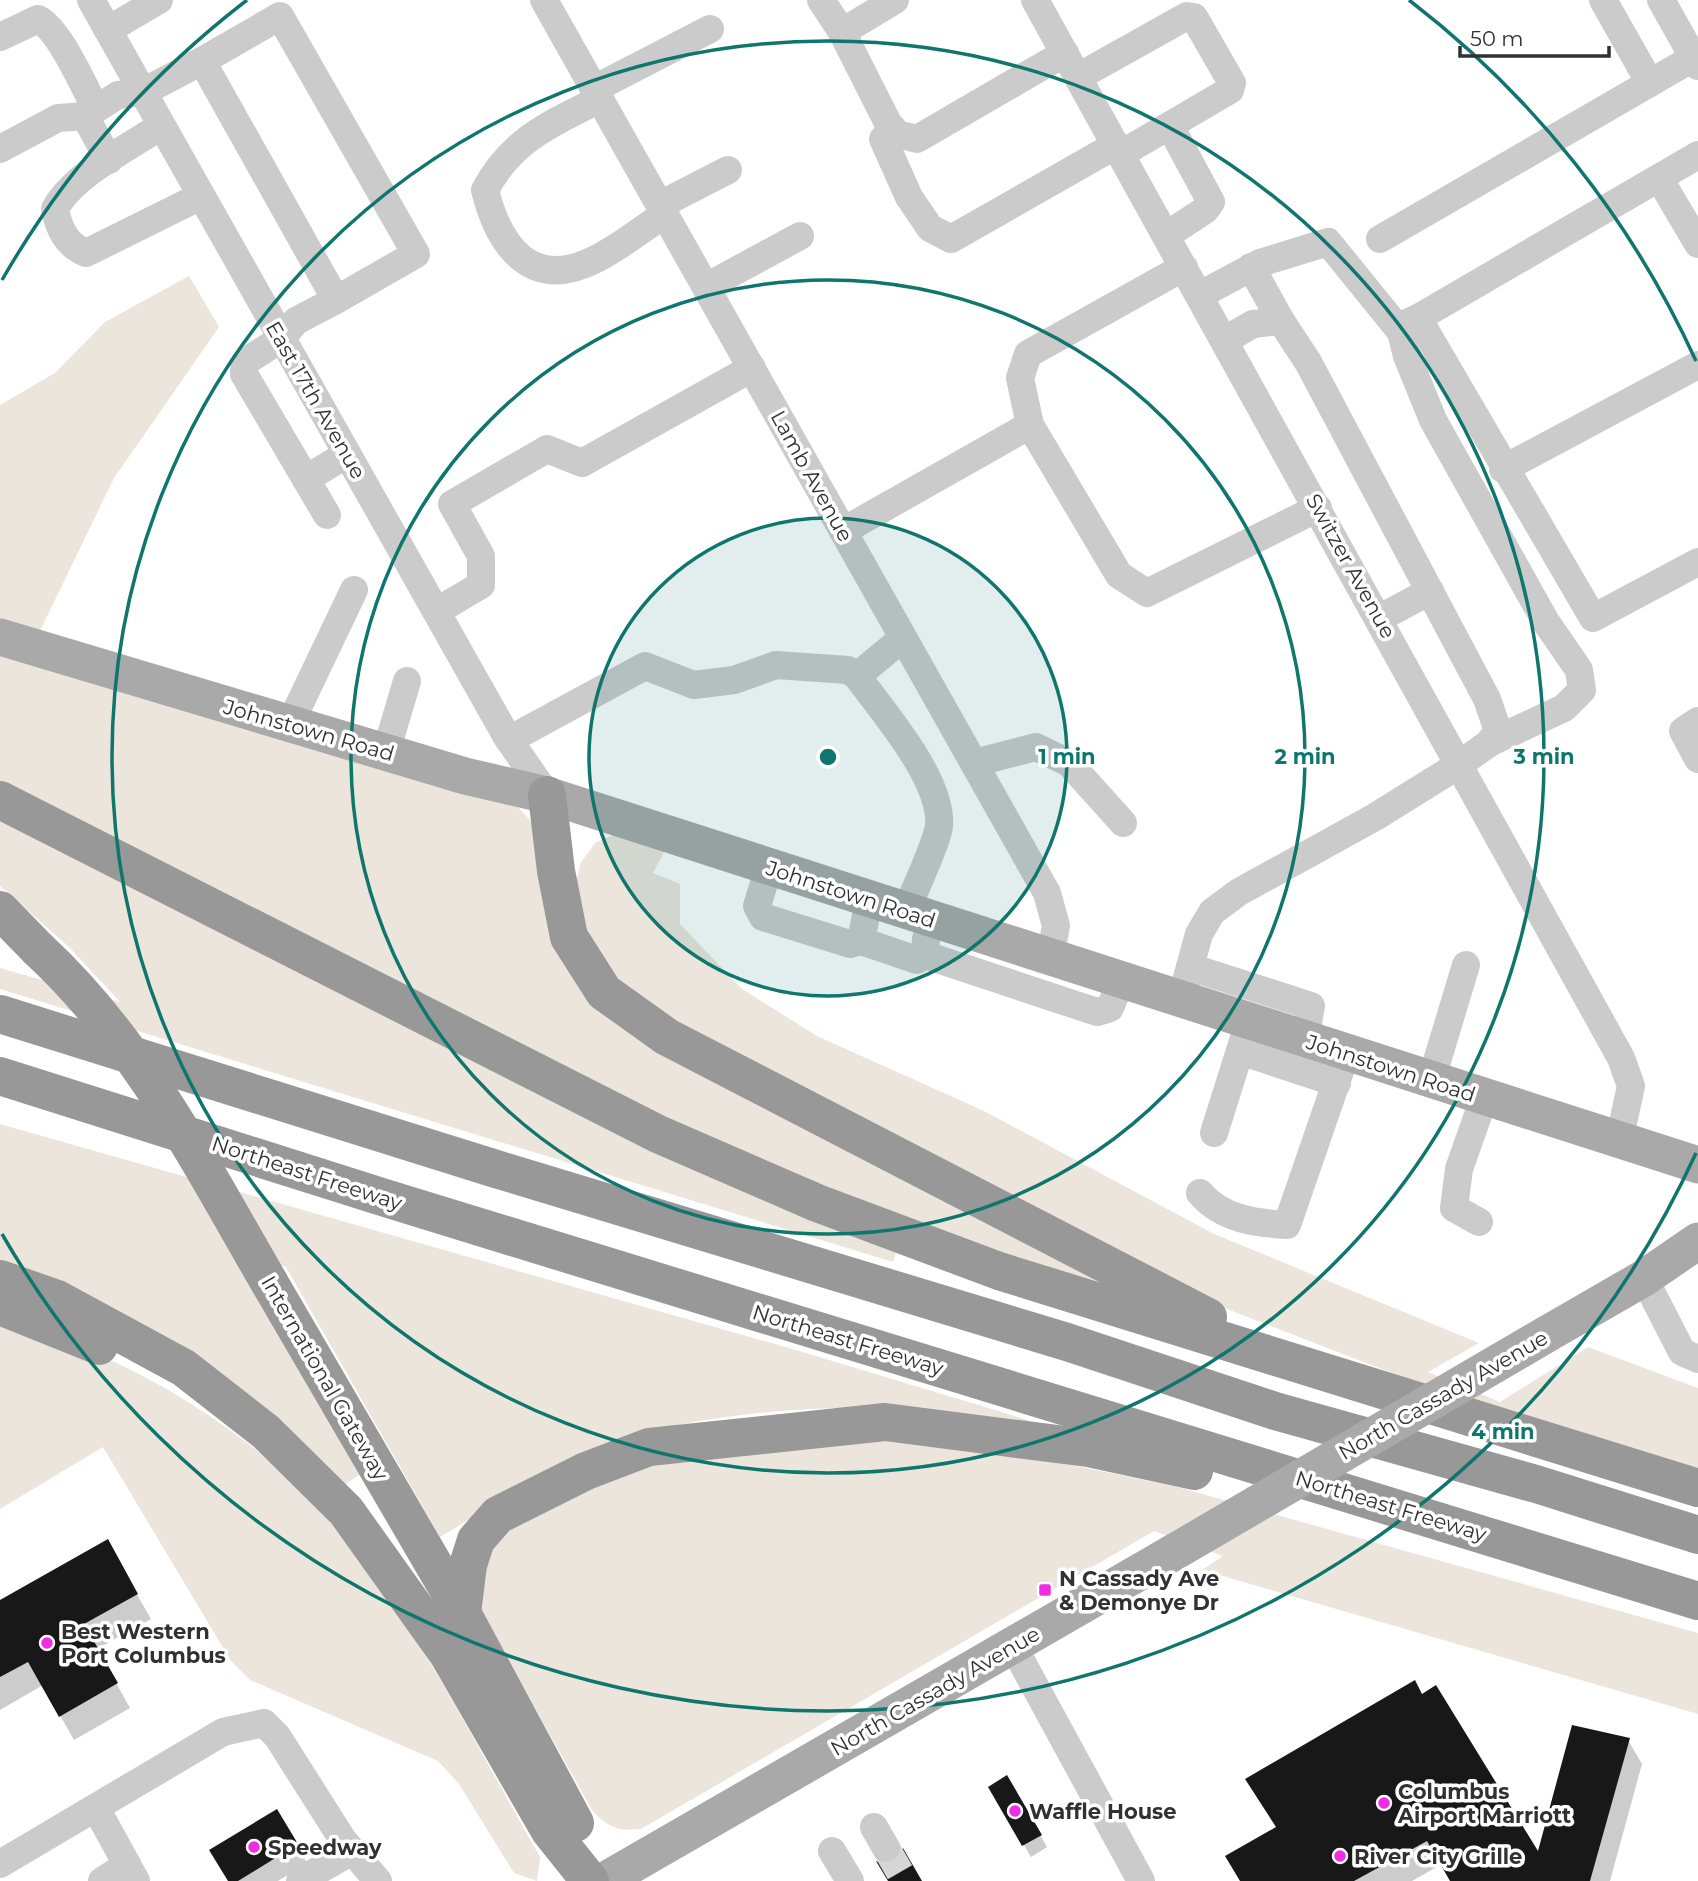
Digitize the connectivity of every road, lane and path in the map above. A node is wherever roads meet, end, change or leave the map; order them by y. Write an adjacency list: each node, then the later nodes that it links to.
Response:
1 (91, 0): 10 (street, East 17th Avenue)
2 (159, 0): 10 (street)
3 (544, 0): 18 (street, Lamb Avenue)
4 (821, 0): 11 (street)
5 (895, 0): 11 (street)
6 (1035, 0): 15 (street, Switzer Avenue)
7 (1603, 0): 16 (street)
8 (1661, 0): 14 (street)
9 (710, 29): 18 (street)
10 (108, 30): 17 (street, East 17th Avenue)
11 (842, 32): 22 (street)
12 (0, 37): 19 (street)
13 (202, 61): 17 (street); 39 (street); 39 (street)
14 (1696, 62): 16 (street)
15 (1072, 65): 21 (street); 22 (street); 24 (street, Switzer Avenue)
16 (1650, 83): 33 (street)
17 (142, 92): 19 (street); 20 (street, East 17th Avenue)
18 (597, 94): 30 (street, Lamb Avenue); 30 (street)
19 (91, 112): 23 (street); 26 (street)
20 (161, 125): 26 (street); 29 (street, East 17th Avenue)
21 (1170, 126): 24 (street); 31 (street)
22 (893, 129): 24 (street)
23 (0, 149)
24 (1119, 149): 31 (street, Switzer Avenue)
25 (1698, 155): 28 (street)
26 (109, 160): 29 (street)
27 (728, 170): 30 (street)
28 (1659, 178): 34 (street); 41 (street)
29 (201, 196): 42 (street, East 17th Avenue)
30 (662, 210): 37 (street, Lamb Avenue)
31 (1167, 235): 35 (street, Switzer Avenue)
32 (800, 236): 37 (street)
33 (1380, 239)
34 (1698, 244)
35 (1184, 267): 38 (street, Switzer Avenue); 46 (street)
36 (1251, 267): 38 (street); 40 (street); 41 (street)
37 (706, 287): 45 (street, Lamb Avenue)
38 (1200, 295): 43 (street, Switzer Avenue)
39 (336, 300): 42 (street)
40 (1281, 321): 43 (street); 55 (street)
41 (1409, 325): 48 (street); 65 (street)
42 (281, 339): 47 (street, East 17th Avenue); 49 (street)
43 (1225, 340): 50 (street, Switzer Avenue)
44 (1698, 365): 48 (street)
45 (752, 369): 52 (street, Lamb Avenue); 56 (street)
46 (1030, 425): 50 (street); 52 (street)
47 (348, 454): 49 (street); 56 (street, East 17th Avenue)
48 (1503, 469): 53 (street)
49 (306, 479): 51 (street)
50 (1318, 508): 57 (street, Switzer Avenue)
51 (327, 515)
52 (843, 531): 59 (street, Lamb Avenue)
53 (1698, 562)
54 (354, 590): 63 (street)
55 (1430, 591): 57 (street); 65 (street)
56 (437, 611): 64 (street, East 17th Avenue)
57 (1380, 618): 69 (street, Switzer Avenue)
58 (0, 637): 63 (main road, Johnstown Road)
59 (903, 638): 60 (street); 68 (street, Lamb Avenue)
60 (857, 676): 64 (street); 76 (street)
61 (407, 681): 66 (street)
62 (1698, 721): 67 (street)
63 (290, 724): 66 (main road, Johnstown Road)
64 (509, 740): 70 (street, East 17th Avenue)
65 (1489, 743): 69 (street)
66 (386, 752): 70 (main road, Johnstown Road)
67 (1698, 759)
68 (974, 764): 72 (street); 81 (street, Lamb Avenue)
69 (1460, 764): 84 (street); 95 (street, Switzer Avenue)
70 (547, 795): 73 (main road, Johnstown Road); 104 (highway)
71 (0, 800): 104 (highway)
72 (1123, 823)
73 (769, 867): 74 (main road, Johnstown Road); 78 (street)
74 (869, 900): 76 (main road, Johnstown Road); 78 (street)
75 (0, 909): 79 (highway, International Gateway)
76 (917, 915): 80 (street); 81 (main road, Johnstown Road)
77 (0, 923): 79 (highway)
78 (860, 941): 80 (street)
79 (38, 949): 110 (highway, International Gateway, bridge)
80 (925, 955): 83 (street)
81 (1050, 958): 83 (main road, Johnstown Road)
82 (1466, 965): 90 (street)
83 (1121, 981): 84 (main road, Johnstown Road)
84 (1186, 984): 86 (main road, Johnstown Road); 87 (street)
85 (0, 1014): 108 (highway)
86 (1245, 1037): 87 (main road, Johnstown Road); 88 (street); 94 (street)
87 (1304, 1040): 88 (main road, Johnstown Road)
88 (1342, 1068): 90 (main road, Johnstown Road); 97 (street)
89 (0, 1076): 93 (highway, Northeast Freeway)
90 (1431, 1081): 92 (main road, Johnstown Road)
91 (0, 1097): 93 (highway)
92 (1483, 1098): 95 (main road, Johnstown Road); 98 (street)
93 (158, 1126): 107 (highway, Northeast Freeway)
94 (1214, 1133)
95 (1619, 1141): 96 (main road, Johnstown Road)
96 (1698, 1165)
97 (1200, 1193)
98 (1479, 1222)
99 (1698, 1241): 100 (main road, North Cassady Avenue)
100 (1644, 1278): 103 (street); 111 (main road, North Cassady Avenue, bridge)
101 (0, 1279): 105 (highway, International Gateway)
102 (0, 1306): 105 (highway)
103 (1698, 1359)
104 (1320, 1370): 106 (highway)
105 (266, 1432): 120 (highway, International Gateway)
106 (1698, 1488)
107 (1393, 1506): 109 (highway, Northeast Freeway); 110 (highway)
108 (1698, 1535)
109 (1698, 1601)
110 (461, 1613): 120 (highway, International Gateway)
111 (1013, 1646): 121 (main road, North Cassady Avenue); 123 (street)
112 (96, 1808): 113 (street); 115 (street); 116 (street)
113 (352, 1851): 118 (street); 119 (street)
114 (832, 1851): 122 (street)
115 (0, 1864)
116 (132, 1873): 117 (street)
117 (102, 1881)
118 (300, 1881)
119 (378, 1881)
120 (592, 1881)
121 (604, 1881)
122 (850, 1881)
123 (1141, 1881)

